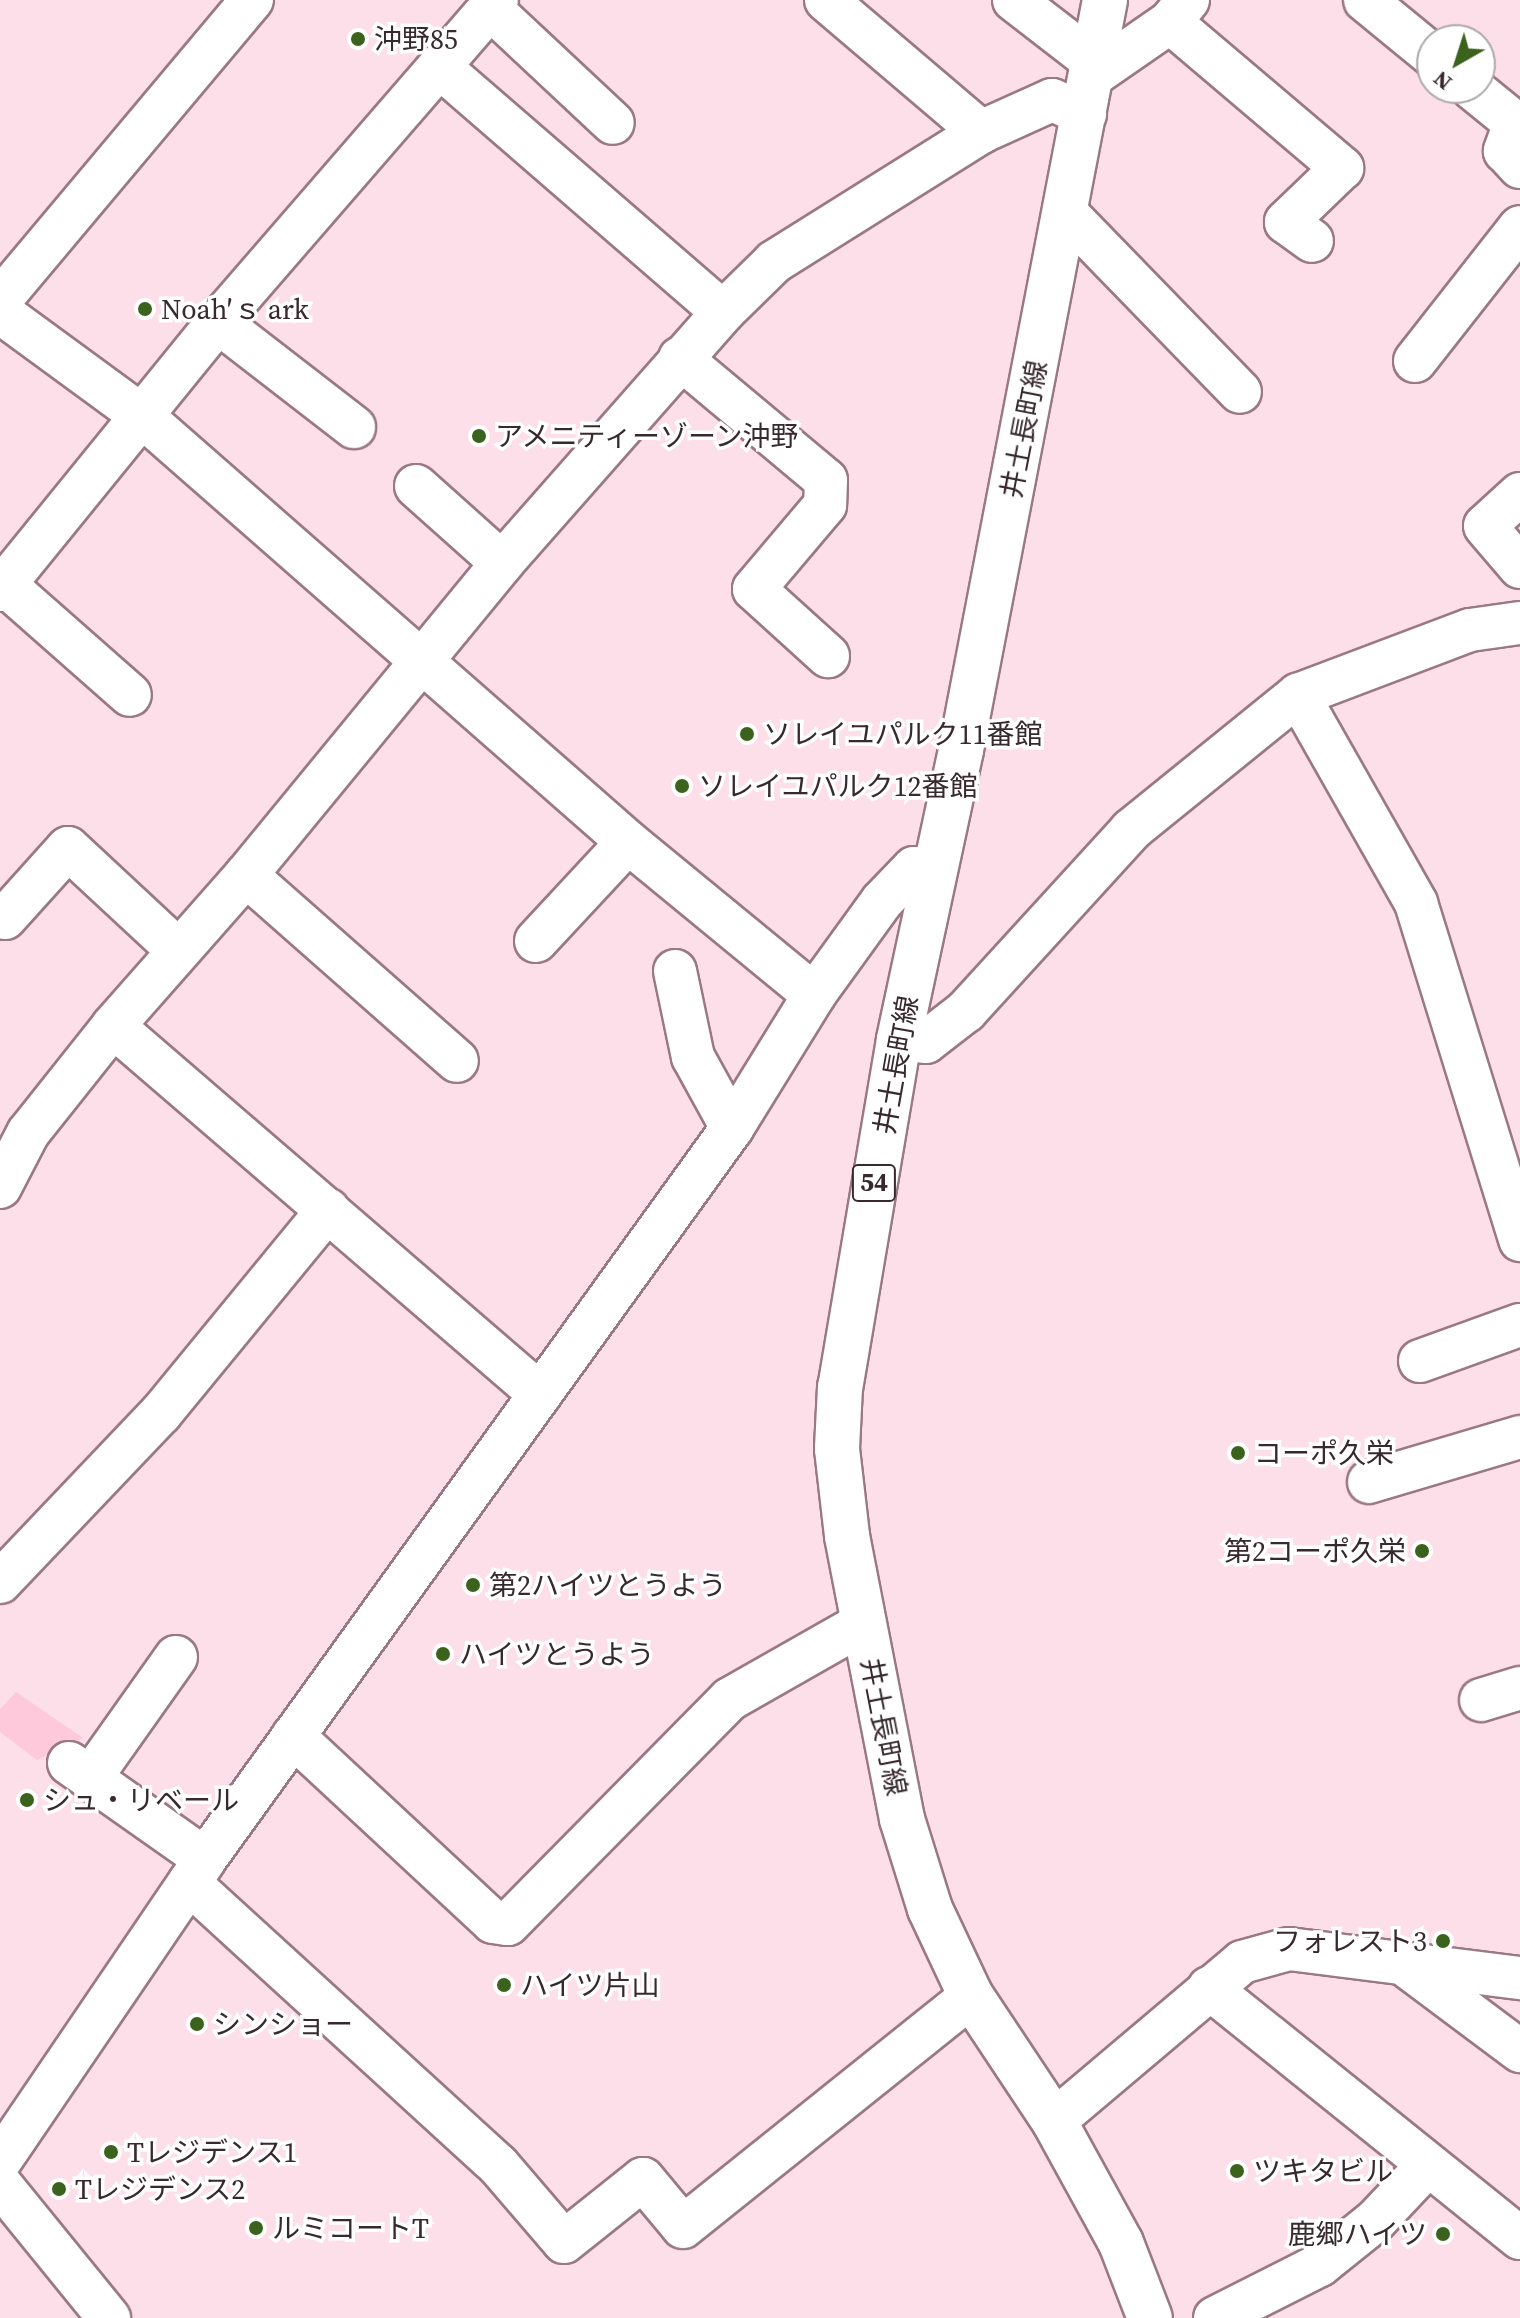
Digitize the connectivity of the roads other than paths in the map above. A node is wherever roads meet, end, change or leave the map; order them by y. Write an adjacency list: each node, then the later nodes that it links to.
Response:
1 (252, 0): 18 (street)
2 (826, 0): 13 (street)
3 (1014, 0): 10 (street)
4 (1105, 0): 10 (main road, 井土長町線 / 54)
5 (1365, 0): 8 (street)
6 (493, 4): 9 (street); 12 (street)
7 (1179, 11): 10 (street); 17 (street)
8 (1416, 42)
9 (442, 69): 20 (street); 21 (street)
10 (1090, 84): 13 (street); 15 (main road, 井土長町線 / 54)
11 (1492, 104): 14 (street)
12 (613, 123)
13 (981, 132): 20 (street)
14 (1520, 167)
15 (1067, 214): 24 (street); 38 (main road, 井土長町線 / 54)
16 (1520, 227): 23 (street)
17 (1312, 241)
18 (0, 300)
19 (0, 312): 25 (street)
20 (723, 312): 22 (street)
21 (218, 322): 25 (street); 26 (street)
22 (680, 358): 29 (street); 33 (street)
23 (1415, 361)
24 (1240, 392)
25 (142, 416): 31 (street); 34 (street)
26 (354, 427)
27 (416, 486): 29 (street)
28 (1520, 494): 30 (street)
29 (502, 563): 34 (street)
30 (1520, 567)
31 (2, 586): 35 (street)
32 (1520, 623): 36 (street)
33 (828, 656)
34 (422, 657): 37 (street); 39 (street)
35 (130, 695)
36 (1298, 695): 46 (street); 51 (street)
37 (628, 842): 41 (street); 44 (street)
38 (933, 870): 44 (street); 46 (main road, 井土長町線 / 54)
39 (246, 875): 42 (street); 47 (street)
40 (5, 918): 42 (street)
41 (536, 941)
42 (179, 951): 45 (street)
43 (675, 971): 48 (street)
44 (814, 995): 48 (street)
45 (113, 1026): 49 (street); 50 (street)
46 (899, 1040): 58 (main road, 井土長町線 / 54)
47 (457, 1061)
48 (732, 1128): 54 (street)
49 (0, 1187)
50 (328, 1210): 54 (street); 57 (street)
51 (1520, 1240)
52 (1520, 1325): 53 (street)
53 (1420, 1361)
54 (540, 1394): 62 (street)
55 (1520, 1437): 56 (street)
56 (1369, 1482)
57 (0, 1582)
58 (864, 1623): 62 (street); 67 (main road, 井土長町線 / 54)
59 (176, 1657): 63 (street)
60 (1520, 1688): 61 (street)
61 (1481, 1700)
62 (293, 1736): 63 (street)
63 (197, 1871): 67 (street); 70 (street)
64 (1409, 1968): 65 (street); 66 (street); 68 (street)
65 (1520, 1978)
66 (1209, 1988): 69 (street); 71 (street)
67 (971, 1996): 69 (main road, 井土長町線 / 54)
68 (1520, 2051)
69 (1054, 2121): 75 (main road, 井土長町線 / 54)
70 (0, 2161)
71 (1426, 2167): 73 (street); 76 (street)
72 (0, 2184): 74 (street)
73 (1520, 2238)
74 (109, 2318)
75 (1150, 2318)
76 (1215, 2318)

